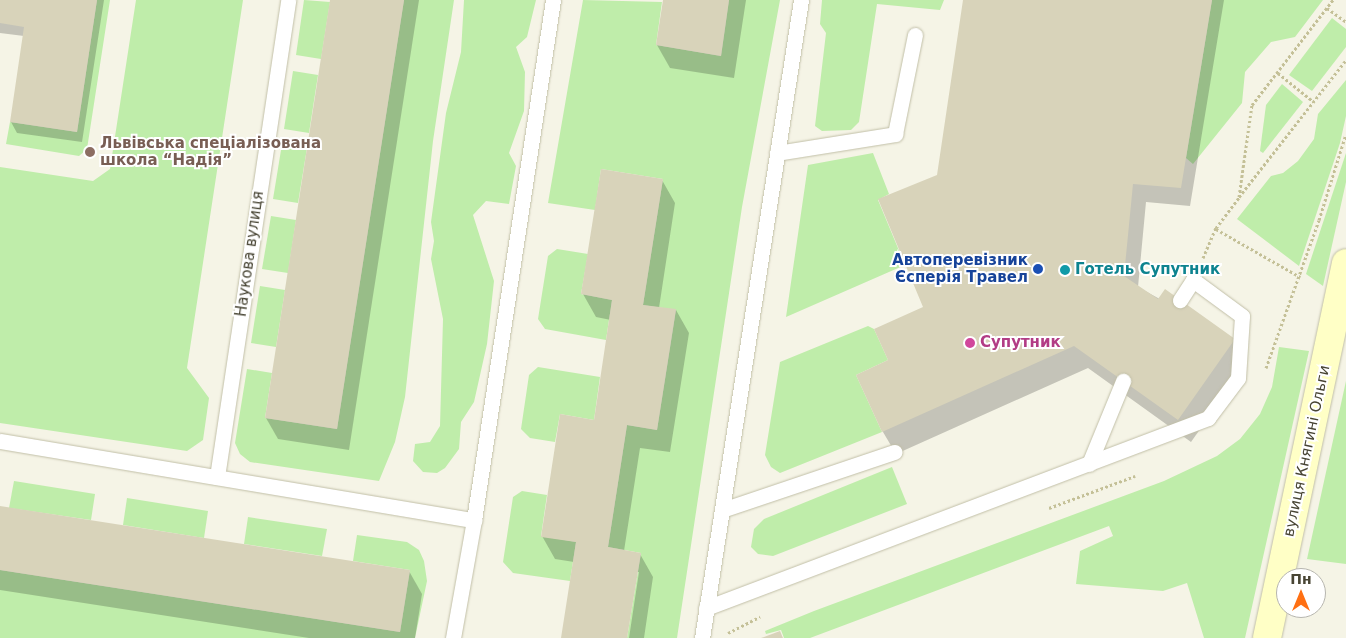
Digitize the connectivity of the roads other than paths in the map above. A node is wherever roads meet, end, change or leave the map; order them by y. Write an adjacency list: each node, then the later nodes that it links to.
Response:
1 (288, 0): 12 (lane, Наукова вулиця)
2 (552, 0): 14 (lane)
3 (801, 0): 5 (lane)
4 (915, 35): 5 (lane)
5 (777, 153): 13 (lane)
6 (1346, 263): 18 (main road, вулиця Княгині Ольги)
7 (1180, 300): 11 (lane)
8 (1123, 381): 11 (lane)
9 (0, 441): 12 (lane)
10 (894, 452): 13 (lane)
11 (1089, 464): 15 (lane)
12 (217, 478): 14 (lane)
13 (722, 510): 15 (lane)
14 (474, 520): 16 (lane)
15 (706, 608): 17 (lane)
16 (452, 638)
17 (702, 638)
18 (1267, 638)

